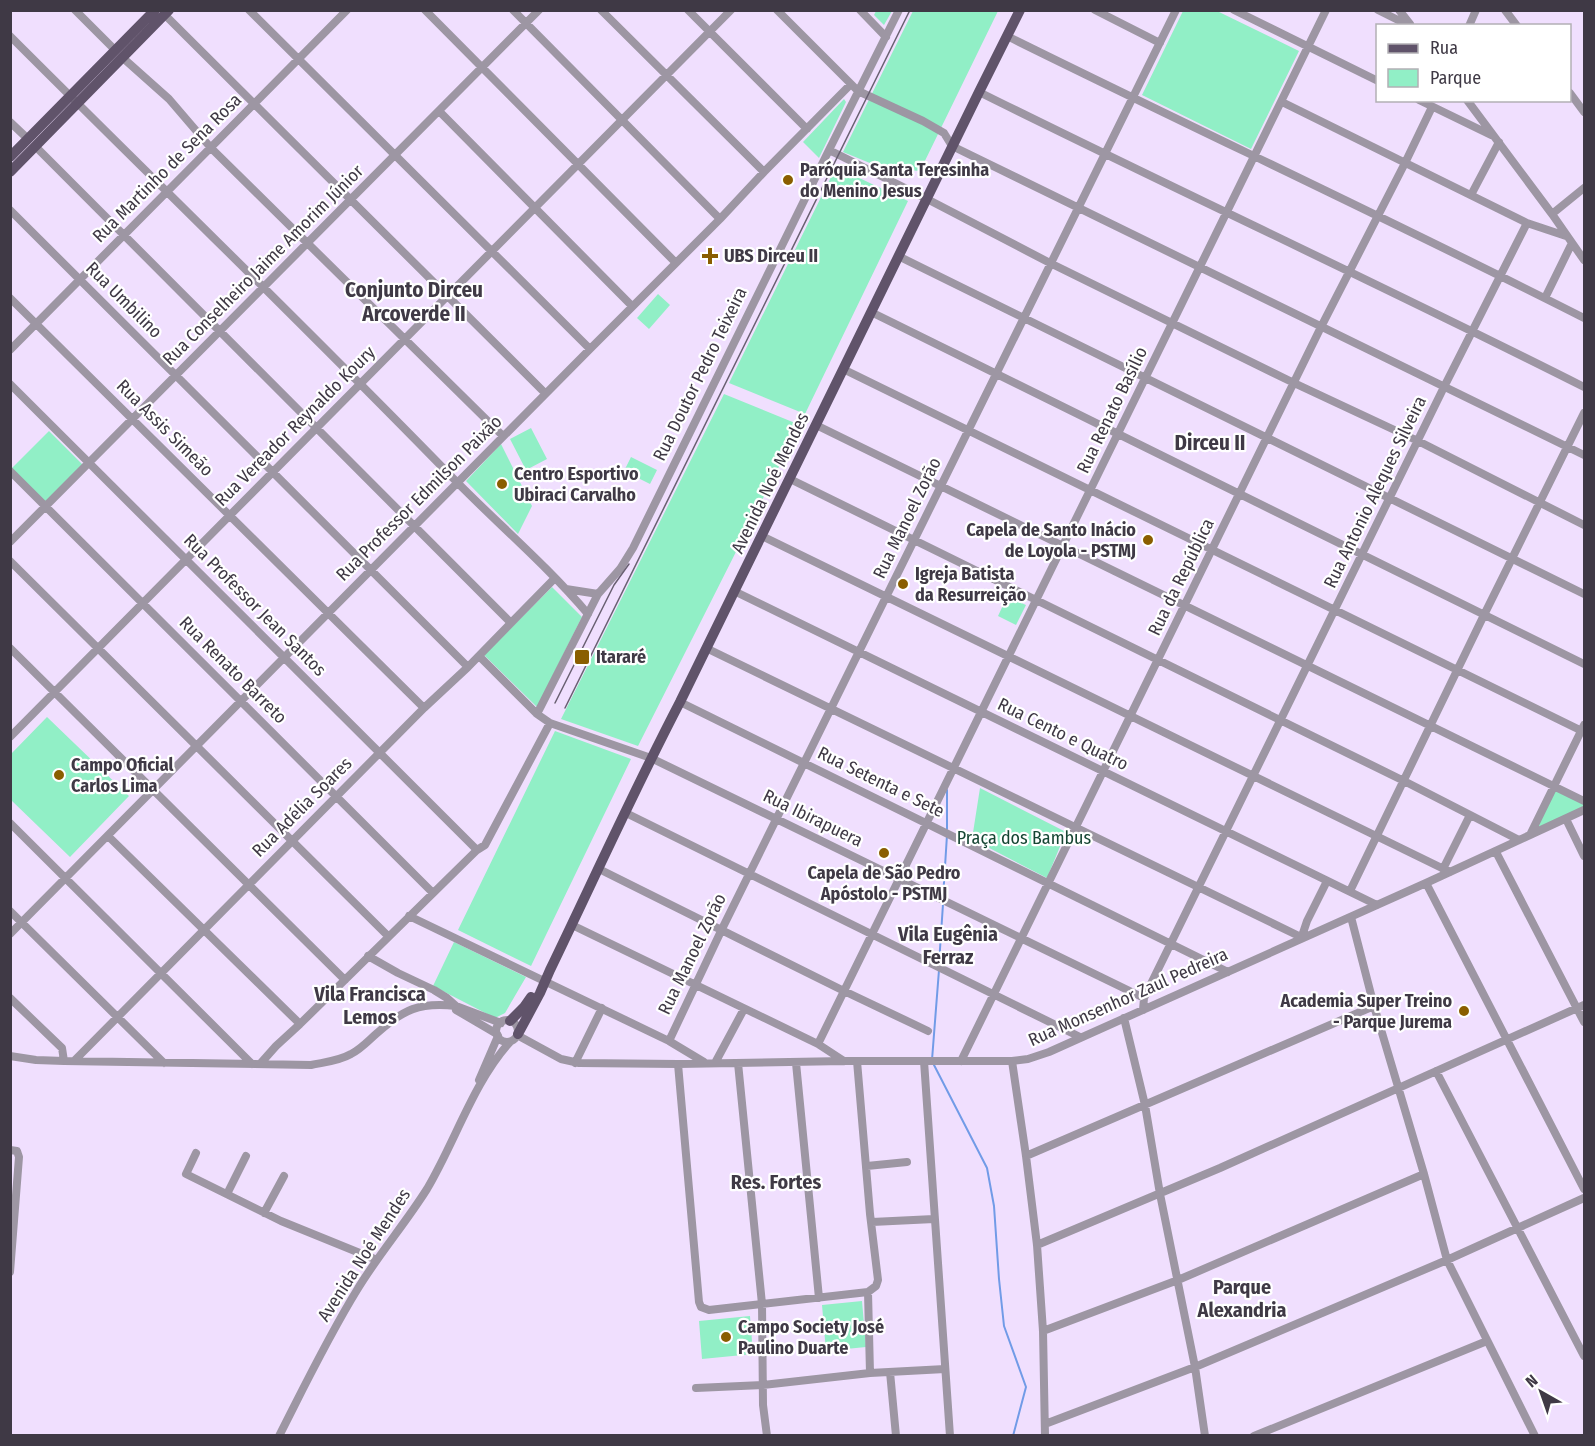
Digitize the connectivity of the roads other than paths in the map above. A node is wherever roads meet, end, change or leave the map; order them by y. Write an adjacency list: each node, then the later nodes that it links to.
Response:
1 (75, 10): 34 (street)
2 (249, 10): 35 (street)
3 (425, 10): 36 (street)
4 (513, 10): 23 (street)
5 (539, 10): 23 (street, Rua Conselheiro Jaime Amorim Júnior)
6 (601, 10): 37 (street)
7 (688, 10): 28 (street)
8 (731, 10): 28 (street, Rua Vereador Reynaldo Koury)
9 (777, 10): 39 (street)
10 (860, 10): 31 (street)
11 (899, 10): 31 (street, Rua Doutor Pedro Teixeira)
12 (1020, 10): 30 (main road, Avenida Noé Mendes)
13 (1095, 10): 32 (street)
14 (1176, 10): 32 (street, Rua Manoel Zorão)
15 (1234, 10): 33 (street)
16 (1326, 10): 33 (street, Rua Renato Basílio)
17 (1378, 10): 24 (street)
18 (1399, 10): 25 (street)
19 (1476, 10): 26 (street)
20 (1506, 10): 27 (street)
21 (163, 12): 34 (main road); 48 (street)
22 (342, 12): 35 (street, Rua Martinho de Sena Rosa)
23 (526, 24): 36 (street, Rua Conselheiro Jaime Amorim Júnior); 52 (street)
24 (1407, 24)
25 (1410, 24)
26 (1470, 24)
27 (1516, 24)
28 (710, 32): 37 (street, Rua Vereador Reynaldo Koury); 54 (street)
29 (10, 36): 44 (street)
30 (1007, 36): 41 (main road, Avenida Noé Mendes); 43 (street)
31 (885, 37): 40 (street, Rua Doutor Pedro Teixeira)
32 (1160, 43): 43 (street, Rua Manoel Zorão)
33 (1309, 47): 38 (street); 45 (street, Rua Renato Basílio)
34 (119, 54): 44 (main road); 58 (street)
35 (298, 60): 48 (street, Rua Martinho de Sena Rosa); 61 (street)
36 (482, 67): 50 (street, Rua Conselheiro Jaime Amorim Júnior); 65 (street)
37 (666, 75): 52 (street, Rua Vereador Reynaldo Koury); 67 (street)
38 (1376, 80)
39 (851, 84): 40 (street); 54 (street, Rua Professor Edmilson Paixão)
40 (858, 91): 57 (street); 59 (street, Rua Doutor Pedro Teixeira)
41 (979, 92): 57 (main road, Avenida Noé Mendes); 60 (street)
42 (1571, 96): 51 (street)
43 (1132, 98): 60 (street, Rua Manoel Zorão); 63 (street)
44 (74, 100): 56 (main road); 69 (street)
45 (1282, 102): 63 (street, Rua Renato Basílio); 64 (street)
46 (1423, 102): 49 (street)
47 (1468, 102): 55 (street)
48 (254, 104): 58 (street, Rua Martinho de Sena Rosa); 72 (street)
49 (1432, 107): 55 (street); 64 (street, Rua da República)
50 (439, 111): 61 (street, Rua Conselheiro Jaime Amorim Júnior); 73 (street)
51 (1584, 112)
52 (622, 119): 65 (street, Rua Vereador Reynaldo Koury); 79 (street)
53 (10, 122): 56 (street)
54 (807, 129): 67 (street, Rua Professor Edmilson Paixão)
55 (1497, 140): 70 (street); 77 (street)
56 (32, 143): 62 (main road); 66 (main road); 81 (street)
57 (952, 146): 71 (main road, Avenida Noé Mendes); 74 (street)
58 (211, 148): 69 (street, Rua Martinho de Sena Rosa); 83 (street)
59 (829, 150): 71 (street); 157 (street, Rua Doutor Pedro Teixeira)
60 (1105, 154): 74 (street, Rua Manoel Zorão); 76 (street)
61 (395, 156): 72 (street, Rua Conselheiro Jaime Amorim Júnior); 84 (street)
62 (10, 157)
63 (1254, 157): 76 (street, Rua Renato Basílio); 78 (street)
64 (1405, 163): 70 (street); 78 (street, Rua da República)
65 (579, 164): 73 (street, Rua Vereador Reynaldo Koury); 87 (street)
66 (10, 172)
67 (764, 172): 79 (street, Rua Professor Edmilson Paixão)
68 (1584, 188): 77 (street)
69 (168, 191): 81 (street, Rua Martinho de Sena Rosa); 93 (street)
70 (1471, 195): 80 (street)
71 (927, 199): 85 (main road, Avenida Noé Mendes); 88 (street)
72 (351, 200): 83 (street, Rua Conselheiro Jaime Amorim Júnior); 94 (street)
73 (534, 208): 84 (street, Rua Vereador Reynaldo Koury); 97 (street)
74 (1078, 208): 88 (street, Rua Manoel Zorão); 89 (street)
75 (10, 210): 92 (street, Rua Umbilino)
76 (1227, 214): 89 (street, Rua Renato Basílio); 90 (street)
77 (1552, 214): 82 (street)
78 (1377, 217): 90 (street, Rua da República); 91 (street)
79 (720, 219): 87 (street, Rua Professor Edmilson Paixão)
80 (1527, 223): 82 (street); 91 (street, Rua Antonio Aleques Silveira)
81 (124, 236): 92 (street, Rua Martinho de Sena Rosa); 105 (street)
82 (1569, 239): 86 (street); 96 (street)
83 (307, 244): 93 (street, Rua Conselheiro Jaime Amorim Júnior); 106 (street)
84 (492, 252): 94 (street, Rua Vereador Reynaldo Koury); 107 (street)
85 (898, 256): 98 (main road, Avenida Noé Mendes); 99 (street)
86 (1584, 260)
87 (676, 262): 97 (street, Rua Professor Edmilson Paixão)
88 (1050, 263): 99 (street, Rua Manoel Zorão); 101 (street)
89 (1201, 267): 101 (street, Rua Renato Basílio); 103 (street)
90 (1350, 272): 103 (street, Rua da República); 104 (street)
91 (1500, 275): 96 (street); 104 (street, Rua Antonio Aleques Silveira)
92 (80, 279): 102 (street, Rua Martinho de Sena Rosa); 111 (street, Rua Umbilino)
93 (264, 287): 105 (street, Rua Conselheiro Jaime Amorim Júnior); 115 (street)
94 (447, 297): 106 (street, Rua Vereador Reynaldo Koury); 118 (street)
95 (10, 298): 102 (street, Rua Assis Simeão)
96 (1545, 298): 100 (street)
97 (632, 306): 107 (street, Rua Professor Edmilson Paixão)
98 (871, 312): 109 (main road, Avenida Noé Mendes); 110 (street)
99 (1024, 318): 110 (street, Rua Manoel Zorão); 112 (street)
100 (1584, 318)
101 (1173, 323): 112 (street, Rua Renato Basílio); 113 (street)
102 (36, 324): 108 (street, Rua Martinho de Sena Rosa); 120 (street, Rua Assis Simeão)
103 (1322, 327): 113 (street, Rua da República); 116 (street)
104 (1472, 331): 116 (street, Rua Antonio Aleques Silveira); 117 (street)
105 (221, 332): 111 (street, Rua Conselheiro Jaime Amorim Júnior); 122 (street)
106 (404, 340): 115 (street, Rua Vereador Reynaldo Koury); 125 (street)
107 (590, 348): 118 (street, Rua Professor Edmilson Paixão)
108 (10, 350)
109 (843, 369): 121 (main road, Avenida Noé Mendes); 123 (street)
110 (995, 375): 123 (street, Rua Manoel Zorão); 124 (street)
111 (177, 376): 120 (street, Rua Conselheiro Jaime Amorim Júnior); 132 (street, Rua Umbilino)
112 (1145, 379): 124 (street, Rua Renato Basílio); 126 (street)
113 (1294, 383): 126 (street, Rua da República); 127 (street)
114 (10, 384): 130 (street, Rua Professor Jean Santos)
115 (361, 384): 122 (street, Rua Vereador Reynaldo Koury); 134 (street)
116 (1444, 387): 127 (street, Rua Antonio Aleques Silveira); 128 (street)
117 (1584, 387)
118 (545, 393): 125 (street, Rua Professor Edmilson Paixão)
119 (1584, 413): 128 (street)
120 (133, 420): 130 (street, Rua Conselheiro Jaime Amorim Júnior); 141 (street, Rua Assis Simeão)
121 (816, 425): 133 (main road, Avenida Noé Mendes); 135 (street)
122 (317, 428): 132 (street, Rua Vereador Reynaldo Koury); 143 (street)
123 (969, 429): 135 (street, Rua Manoel Zorão); 136 (street)
124 (1118, 433): 136 (street, Rua Renato Basílio); 137 (street)
125 (503, 436): 134 (street, Rua Professor Edmilson Paixão)
126 (1267, 439): 137 (street, Rua da República); 138 (street)
127 (1418, 441): 138 (street, Rua Antonio Aleques Silveira); 139 (street)
128 (1568, 447): 129 (street); 139 (street)
129 (1584, 456)
130 (90, 464): 140 (street, Rua Conselheiro Jaime Amorim Júnior); 151 (street, Rua Professor Jean Santos)
131 (10, 471): 140 (street, Rua Renato Barreto)
132 (273, 472): 141 (street, Rua Vereador Reynaldo Koury); 153 (street, Rua Umbilino)
133 (790, 479): 144 (main road, Avenida Noé Mendes); 145 (street)
134 (457, 482): 143 (street, Rua Professor Edmilson Paixão); 154 (street)
135 (941, 486): 145 (street, Rua Manoel Zorão); 147 (street)
136 (1091, 490): 147 (street, Rua Renato Basílio); 148 (street)
137 (1240, 495): 148 (street, Rua da República); 149 (street)
138 (1390, 498): 149 (street, Rua Antonio Aleques Silveira); 150 (street)
139 (1540, 503): 142 (street); 150 (street)
140 (46, 507): 146 (street, Rua Conselheiro Jaime Amorim Júnior); 161 (street, Rua Renato Barreto)
141 (230, 516): 151 (street, Rua Vereador Reynaldo Koury); 164 (street, Rua Assis Simeão)
142 (1584, 525)
143 (414, 526): 153 (street, Rua Professor Edmilson Paixão); 167 (street)
144 (762, 536): 156 (main road, Avenida Noé Mendes); 159 (street)
145 (914, 541): 159 (street, Rua Manoel Zorão); 160 (street)
146 (10, 542)
147 (1064, 546): 160 (street, Rua Renato Basílio); 162 (street)
148 (1213, 550): 162 (street, Rua da República); 163 (street)
149 (1362, 555): 163 (street, Rua Antonio Aleques Silveira); 166 (street)
150 (1513, 559): 158 (street); 166 (street)
151 (186, 560): 161 (street, Rua Vereador Reynaldo Koury); 174 (street, Rua Professor Jean Santos)
152 (10, 561): 169 (street)
153 (371, 570): 164 (street, Rua Professor Edmilson Paixão); 178 (street, Rua Umbilino)
154 (555, 579): 155 (street); 167 (street, Rua Adélia Soares)
155 (566, 589): 157 (street); 165 (street)
156 (734, 591): 170 (main road, Avenida Noé Mendes); 171 (street, Rua Cento e Quatro)
157 (598, 594): 165 (street, Rua Doutor Pedro Teixeira)
158 (1584, 594)
159 (887, 596): 171 (street, Rua Manoel Zorão); 173 (street)
160 (1036, 601): 173 (street, Rua Renato Basílio); 175 (street)
161 (143, 604): 169 (street, Rua Vereador Reynaldo Koury); 181 (street, Rua Renato Barreto)
162 (1185, 605): 175 (street, Rua da República); 177 (street)
163 (1335, 610): 177 (street, Rua Antonio Aleques Silveira); 179 (street)
164 (328, 613): 174 (street, Rua Professor Edmilson Paixão); 183 (street, Rua Assis Simeão)
165 (588, 614): 186 (street, Rua Doutor Pedro Teixeira)
166 (1484, 615): 176 (street); 179 (street)
167 (511, 623): 172 (street, Rua Adélia Soares)
168 (10, 648): 180 (street)
169 (99, 648): 180 (street, Rua Vereador Reynaldo Koury); 193 (street)
170 (706, 648): 182 (main road, Avenida Noé Mendes); 184 (street)
171 (859, 652): 184 (street, Rua Manoel Zorão); 185 (street, Rua Cento e Quatro)
172 (479, 656): 178 (street, Rua Adélia Soares); 186 (street, Rua Ibirapuera)
173 (1009, 656): 185 (street, Rua Renato Basílio); 187 (street)
174 (284, 657): 181 (street, Rua Professor Edmilson Paixão); 194 (street, Rua Professor Jean Santos)
175 (1158, 661): 187 (street, Rua da República); 188 (street)
176 (1584, 664)
177 (1308, 665): 188 (street, Rua Antonio Aleques Silveira); 190 (street)
178 (468, 667): 183 (street, Rua Adélia Soares)
179 (1458, 670): 190 (street); 191 (street)
180 (55, 693): 192 (street, Rua Vereador Reynaldo Koury); 202 (street)
181 (241, 701): 193 (street, Rua Professor Edmilson Paixão); 203 (street, Rua Renato Barreto)
182 (680, 702): 195 (main road, Avenida Noé Mendes); 196 (street, Rua Setenta e Sete)
183 (424, 708): 194 (street, Rua Adélia Soares)
184 (832, 708): 196 (street, Rua Manoel Zorão); 197 (street)
185 (981, 713): 197 (street, Rua Renato Basílio); 198 (street, Rua Cento e Quatro)
186 (537, 714): 189 (street, Rua Ibirapuera)
187 (1131, 717): 198 (street, Rua da República); 199 (street)
188 (1281, 721): 199 (street, Rua Antonio Aleques Silveira); 200 (street)
189 (550, 723): 195 (street, Rua Ibirapuera); 219 (street)
190 (1431, 725): 200 (street); 201 (street)
191 (1584, 729): 201 (street)
192 (11, 737)
193 (197, 746): 202 (street, Rua Professor Edmilson Paixão); 218 (street)
194 (380, 753): 203 (street, Rua Adélia Soares); 219 (street, Rua Professor Jean Santos)
195 (651, 758): 206 (main road, Avenida Noé Mendes); 208 (street, Rua Ibirapuera)
196 (804, 763): 208 (street, Rua Manoel Zorão); 211 (street, Rua Setenta e Sete)
197 (955, 768): 211 (street, Rua Renato Basílio); 212 (street)
198 (1104, 772): 212 (street, Rua da República); 213 (street, Rua Cento e Quatro)
199 (1254, 776): 213 (street, Rua Antonio Aleques Silveira); 216 (street)
200 (1404, 781): 207 (street); 216 (street)
201 (1553, 786): 204 (street); 214 (street)
202 (153, 790): 215 (street, Rua Professor Edmilson Paixão); 230 (street)
203 (336, 796): 218 (street, Rua Adélia Soares); 233 (street, Rua Renato Barreto)
204 (1584, 801)
205 (1584, 810): 209 (street, Rua Monsenhor Zaul Pedreira)
206 (626, 813): 222 (main road, Avenida Noé Mendes); 224 (street)
207 (1470, 815): 217 (street); 223 (street)
208 (777, 819): 224 (street, Rua Manoel Zorão); 226 (street, Rua Ibirapuera)
209 (1566, 819): 214 (street, Rua Monsenhor Zaul Pedreira); 221 (street)
210 (10, 823): 225 (street)
211 (927, 824): 226 (street, Rua Renato Basílio); 228 (street, Rua Setenta e Sete)
212 (1076, 828): 228 (street, Rua da República); 231 (street)
213 (1226, 832): 227 (street, Rua Cento e Quatro); 231 (street, Rua Antonio Aleques Silveira)
214 (1530, 835): 217 (street, Rua Monsenhor Zaul Pedreira)
215 (108, 836): 225 (street, Rua Professor Edmilson Paixão); 241 (street)
216 (1377, 837): 223 (street); 232 (street)
217 (1519, 840): 220 (street, Rua Monsenhor Zaul Pedreira)
218 (292, 841): 230 (street, Rua Adélia Soares); 244 (street)
219 (477, 850): 233 (street)
220 (1496, 852): 223 (street, Rua Monsenhor Zaul Pedreira); 260 (street)
221 (1584, 856)
222 (599, 869): 239 (main road, Avenida Noé Mendes); 240 (street)
223 (1447, 871): 229 (street, Rua Monsenhor Zaul Pedreira)
224 (750, 874): 240 (street, Rua Manoel Zorão); 243 (street)
225 (66, 878): 238 (street, Rua Professor Edmilson Paixão); 250 (street)
226 (900, 879): 243 (street, Rua Renato Basílio); 246 (street, Rua Ibirapuera)
227 (1327, 880): 232 (street, Rua Cento e Quatro); 245 (street)
228 (1049, 883): 246 (street, Rua da República); 247 (street, Rua Setenta e Sete)
229 (1426, 883): 234 (street, Rua Monsenhor Zaul Pedreira); 273 (street)
230 (248, 885): 241 (street, Rua Adélia Soares); 252 (street)
231 (1199, 888): 245 (street); 247 (street, Rua Antonio Aleques Silveira)
232 (1350, 891): 234 (street, Rua Cento e Quatro)
233 (433, 892): 236 (street)
234 (1377, 905): 237 (street, Rua Monsenhor Zaul Pedreira)
235 (10, 911): 238 (street)
236 (409, 916): 244 (street); 251 (street)
237 (1351, 917): 245 (street, Rua Monsenhor Zaul Pedreira); 258 (street)
238 (22, 923): 242 (street, Rua Professor Edmilson Paixão); 264 (street)
239 (572, 925): 251 (main road, Avenida Noé Mendes); 253 (street)
240 (722, 929): 253 (street, Rua Manoel Zorão); 254 (street)
241 (204, 930): 250 (street, Rua Adélia Soares); 268 (street)
242 (10, 934)
243 (872, 934): 254 (street, Rua Renato Basílio); 255 (street)
244 (388, 936): 248 (street)
245 (1301, 938): 249 (street, Rua Monsenhor Zaul Pedreira)
246 (1022, 939): 255 (street, Rua da República); 257 (street, Rua Ibirapuera)
247 (1172, 943): 249 (street, Rua Setenta e Sete); 257 (street, Rua Antonio Aleques Silveira)
248 (368, 956): 252 (street); 259 (street)
249 (1228, 972): 263 (street, Rua Monsenhor Zaul Pedreira)
250 (161, 973): 264 (street, Rua Adélia Soares); 290 (street)
251 (546, 976): 261 (street); 266 (main road, Avenida Noé Mendes); 271 (main road, Avenida Noé Mendes)
252 (345, 980): 268 (street)
253 (696, 985): 262 (street); 274 (street, Rua Manoel Zorão)
254 (844, 991): 269 (street); 275 (street, Rua Renato Basílio)
255 (994, 995): 272 (street); 282 (street, Rua da República)
256 (10, 998): 277 (street)
257 (1144, 998): 263 (street)
258 (1374, 1006): 293 (street); 295 (street)
259 (454, 1007): 266 (street); 270 (street); 290 (street)
260 (1581, 1007): 267 (street); 273 (street)
261 (602, 1008): 274 (street); 286 (street)
262 (744, 1009): 275 (street); 288 (street)
263 (1143, 1010): 265 (street, Rua Monsenhor Zaul Pedreira)
264 (118, 1017): 278 (street, Rua Adélia Soares); 285 (street)
265 (1124, 1018): 272 (street, Rua Monsenhor Zaul Pedreira); 295 (street)
266 (506, 1022): 270 (street); 271 (street)
267 (1584, 1023)
268 (300, 1024): 290 (street)
269 (928, 1031)
270 (497, 1035): 271 (street); 294 (street, Avenida Noé Mendes)
271 (515, 1037): 286 (street, Rua Monsenhor Zaul Pedreira); 294 (street, Avenida Noé Mendes)
272 (1080, 1037): 283 (street, Rua Monsenhor Zaul Pedreira)
273 (1508, 1040): 292 (street); 304 (street)
274 (669, 1041): 287 (street)
275 (819, 1044): 279 (street)
276 (10, 1056): 277 (street)
277 (64, 1061): 278 (street)
278 (74, 1061): 285 (street)
279 (844, 1061): 280 (street, Rua Monsenhor Zaul Pedreira); 284 (street, Rua Monsenhor Zaul Pedreira)
280 (857, 1061): 281 (street, Rua Monsenhor Zaul Pedreira); 301 (street)
281 (930, 1061): 282 (street, Rua Monsenhor Zaul Pedreira); 309 (street)
282 (961, 1061): 283 (street, Rua Monsenhor Zaul Pedreira)
283 (1012, 1061): 299 (street)
284 (796, 1062): 289 (street, Rua Monsenhor Zaul Pedreira); 318 (street)
285 (164, 1063): 290 (street)
286 (575, 1063): 291 (street, Rua Monsenhor Zaul Pedreira)
287 (705, 1063): 288 (street, Rua Monsenhor Zaul Pedreira); 291 (street, Rua Monsenhor Zaul Pedreira)
288 (716, 1063): 289 (street, Rua Monsenhor Zaul Pedreira)
289 (738, 1063): 319 (street)
290 (256, 1064)
291 (678, 1064): 319 (street)
292 (1436, 1071): 293 (street); 311 (street)
293 (1399, 1088): 302 (street); 306 (street)
294 (476, 1093): 313 (street, Avenida Noé Mendes)
295 (1145, 1105): 299 (street); 306 (street)
296 (12, 1150): 315 (street)
297 (196, 1153): 305 (street)
298 (246, 1156): 305 (street)
299 (1026, 1156): 312 (street)
300 (907, 1162): 301 (street)
301 (867, 1166): 310 (street)
302 (1424, 1174): 314 (street); 316 (street)
303 (284, 1176): 308 (street)
304 (1584, 1189)
305 (227, 1194): 308 (street)
306 (1161, 1194): 312 (street); 316 (street)
307 (1584, 1198): 311 (street)
308 (264, 1213): 313 (street)
309 (934, 1220): 310 (street); 324 (street)
310 (872, 1222): 317 (street)
311 (1519, 1229): 314 (street); 322 (street)
312 (1037, 1245): 320 (street)
313 (377, 1260): 330 (street, Avenida Noé Mendes)
314 (1447, 1260): 321 (street); 323 (street)
315 (10, 1272)
316 (1178, 1280): 320 (street); 323 (street)
317 (868, 1292): 318 (street); 326 (street)
318 (819, 1299): 319 (street)
319 (762, 1304): 327 (street)
320 (1043, 1331): 329 (street)
321 (1487, 1341): 336 (street); 337 (street)
322 (1584, 1356)
323 (1195, 1367): 329 (street); 335 (street)
324 (945, 1369): 325 (street); 333 (street)
325 (890, 1372): 326 (street); 332 (street)
326 (870, 1373): 327 (street)
327 (763, 1385): 328 (street); 331 (street)
328 (696, 1388)
329 (1045, 1424): 334 (street)
330 (279, 1436)
331 (767, 1436)
332 (896, 1436)
333 (950, 1436)
334 (1046, 1436)
335 (1205, 1436)
336 (1254, 1436)
337 (1535, 1436)

